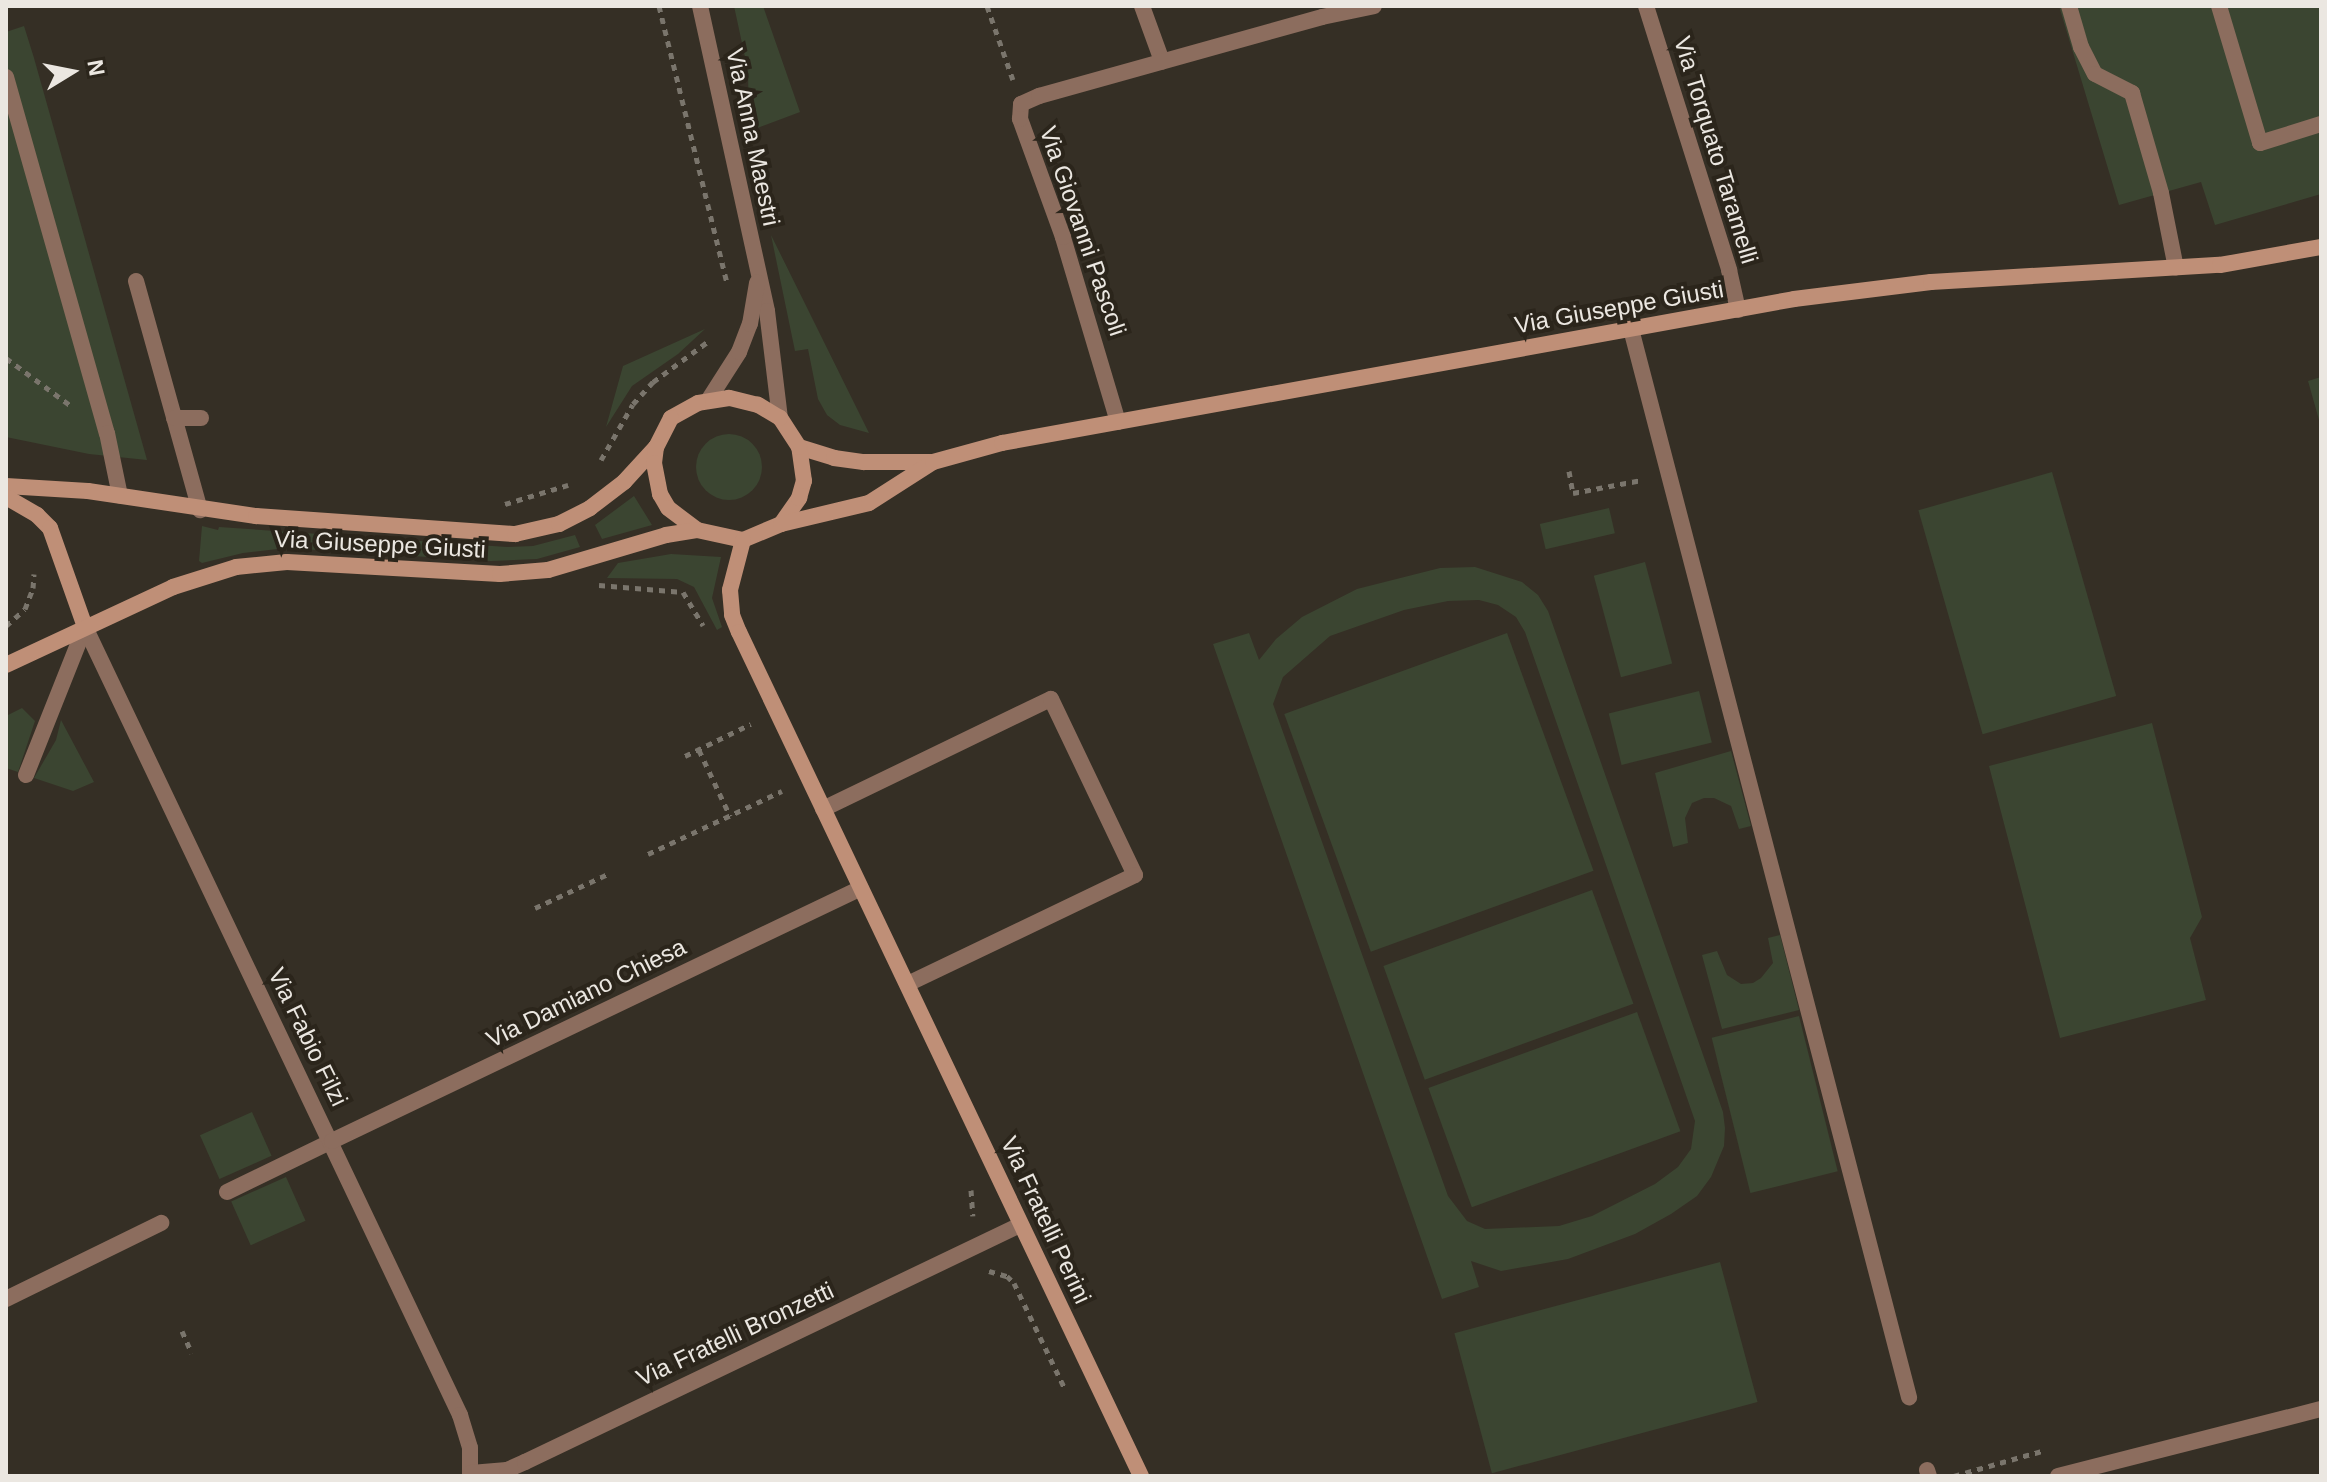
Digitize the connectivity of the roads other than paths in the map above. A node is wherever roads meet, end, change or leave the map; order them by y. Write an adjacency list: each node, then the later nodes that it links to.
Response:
1 (700, 6): 12 (street, Via Anna Maestri)
2 (1142, 6): 7 (street)
3 (1374, 6): 7 (street, Via Giovanni Pascoli)
4 (1646, 6): 14 (street, Via Torquato Taramelli)
5 (2069, 6): 11 (street)
6 (2219, 6): 9 (street)
7 (1162, 61): 20 (street, Via Giovanni Pascoli)
8 (6, 77): 25 (street)
9 (2321, 124)
10 (2321, 247): 11 (street, Via Giuseppe Giusti)
11 (2176, 268): 14 (street, Via Giuseppe Giusti)
12 (758, 278): 16 (street, Via Anna Maestri); 19 (street, Via Anna Maestri)
13 (136, 281): 17 (street)
14 (1738, 310): 15 (street, Via Giuseppe Giusti)
15 (1631, 329): 20 (street, Via Giuseppe Giusti); 42 (street)
16 (709, 399): 19 (street); 21 (street, Via Giuseppe Giusti)
17 (174, 418): 18 (street); 27 (street)
18 (201, 418)
19 (780, 418): 22 (street)
20 (1118, 422): 23 (street, Via Giuseppe Giusti)
21 (656, 447): 27 (street, Via Giuseppe Giusti); 29 (street, Via Giuseppe Giusti)
22 (799, 447): 23 (street, Via Giuseppe Giusti); 28 (street)
23 (933, 462): 28 (street, Via Giuseppe Giusti)
24 (6, 486): 25 (street, Via Giuseppe Giusti)
25 (120, 496): 27 (street, Via Giuseppe Giusti)
26 (6, 497): 31 (street)
27 (200, 510)
28 (781, 524): 30 (street, Via Giuseppe Giusti)
29 (697, 530): 30 (street, Via Giuseppe Giusti); 31 (street, Via Giuseppe Giusti)
30 (743, 540): 34 (street, Via Fratelli Perini)
31 (85, 627): 32 (street, Via Giuseppe Giusti); 33 (street); 37 (street, Via Fabio Filzi)
32 (6, 665)
33 (26, 775)
34 (823, 809): 35 (street, Via Fratelli Perini); 36 (street)
35 (861, 888): 36 (street, Via Fratelli Perini); 37 (street, Via Damiano Chiesa)
36 (908, 984): 40 (street, Via Fratelli Perini)
37 (332, 1141): 38 (street, Via Damiano Chiesa); 44 (street, Via Fabio Filzi)
38 (227, 1192)
39 (161, 1223): 41 (street)
40 (1020, 1225): 44 (street, Via Fratelli Bronzetti); 45 (street, Via Fratelli Perini)
41 (6, 1299)
42 (1909, 1397)
43 (2321, 1409): 46 (street)
44 (470, 1475)
45 (1141, 1476)
46 (2058, 1476)

